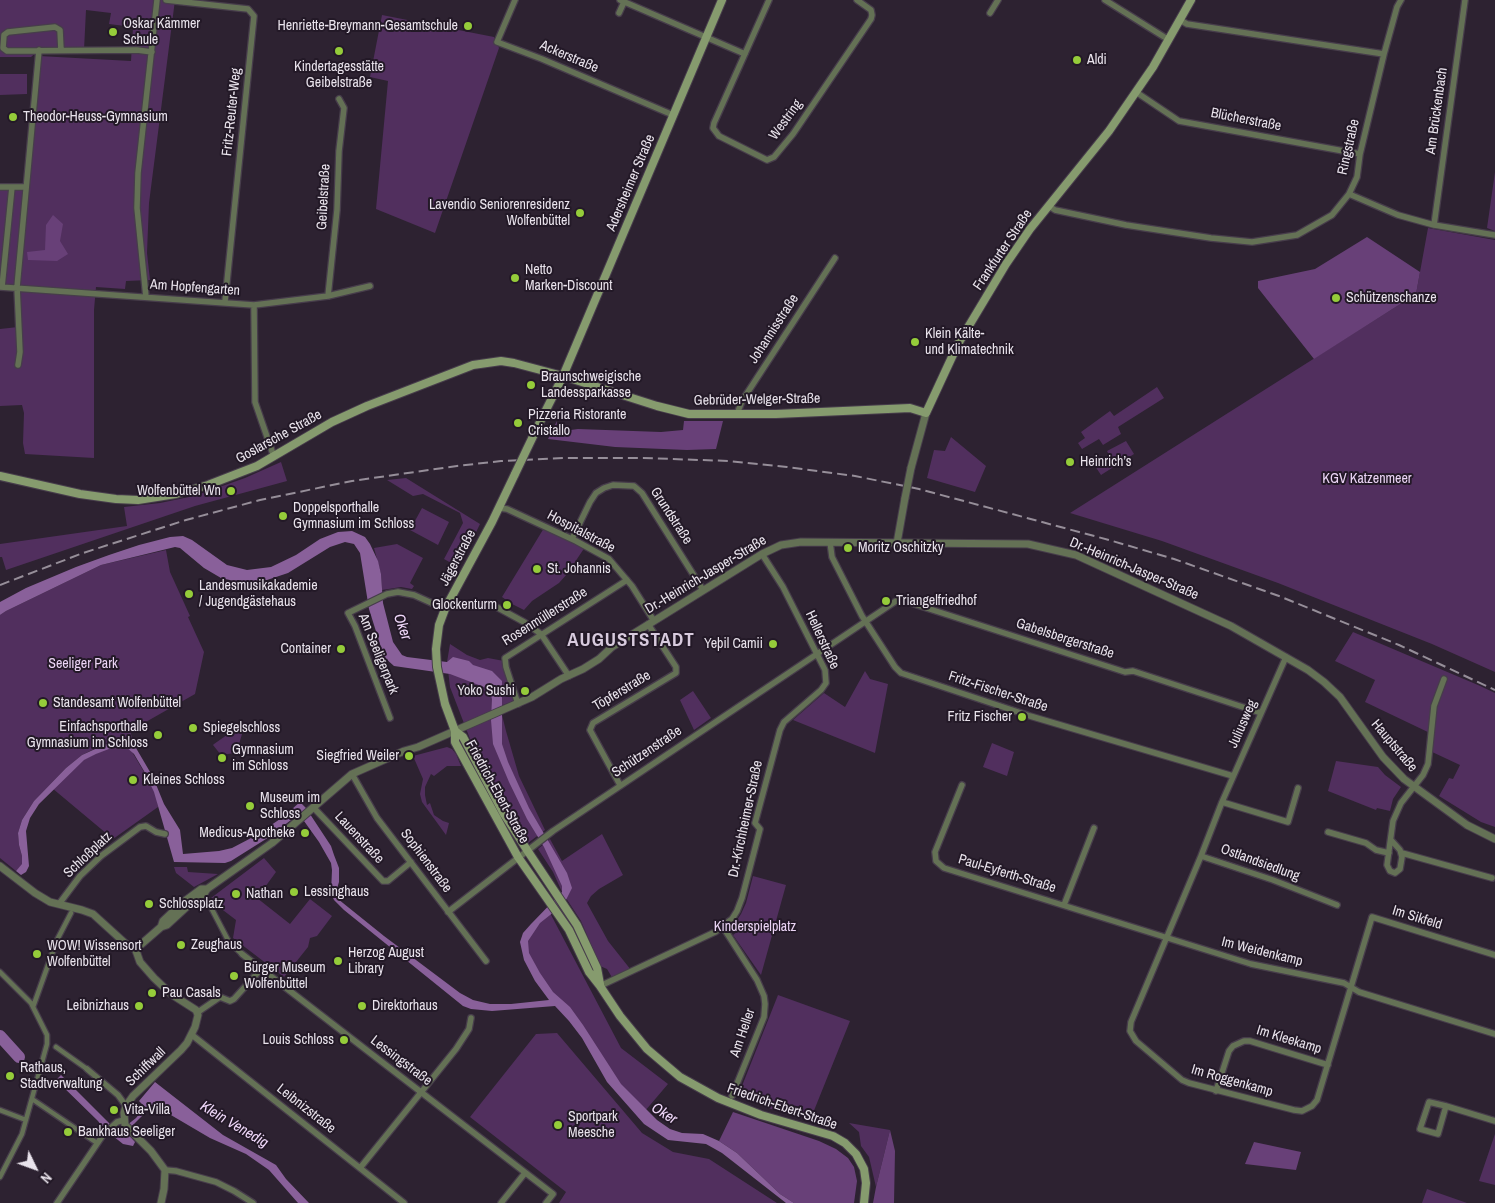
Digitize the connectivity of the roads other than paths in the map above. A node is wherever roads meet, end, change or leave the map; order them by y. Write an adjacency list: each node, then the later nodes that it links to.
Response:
1 (157, 0): 20 (street)
2 (166, 0): 40 (street, Fritz-Reuter-Weg)
3 (515, 0): 25 (street, Ackerstraße)
4 (722, 0): 16 (main road, Adersheimer Straße)
5 (769, 0): 21 (street, Westring)
6 (857, 0): 21 (street, Westring)
7 (998, 0): 14 (street)
8 (1105, 0): 17 (street)
9 (1191, 0): 15 (main road, Frankfurter Straße)
10 (1401, 0): 22 (street)
11 (1465, 0): 32 (street, Am Brückenbach)
12 (622, 1): 13 (street); 16 (street)
13 (619, 13)
14 (990, 13)
15 (1180, 20): 17 (main road, Frankfurter Straße); 22 (street)
16 (706, 37): 21 (street); 25 (main road, Adersheimer Straße)
17 (1169, 40): 23 (main road, Frankfurter Straße)
18 (39, 50): 19 (street); 19 (street); 29 (street)
19 (60, 50): 20 (street)
20 (152, 52): 39 (street)
21 (745, 54)
22 (1384, 54): 26 (street, Ringstraße)
23 (1136, 92): 26 (street, Blücherstraße); 31 (main road, Frankfurter Straße)
24 (339, 99): 38 (street, Geibelstraße)
25 (673, 115): 43 (main road, Adersheimer Straße)
26 (1360, 154): 30 (street, Ringstraße)
27 (0, 187): 28 (street)
28 (12, 187): 29 (street); 36 (street)
29 (25, 187): 37 (street)
30 (1349, 194): 31 (street, Ringstraße); 32 (street)
31 (1049, 206): 44 (main road, Frankfurter Straße)
32 (1434, 225): 33 (street)
33 (1495, 235)
34 (835, 258): 45 (street, Johannisstraße)
35 (370, 286): 38 (street, Am Hopfengarten)
36 (1, 287): 37 (street, Am Hopfengarten)
37 (17, 287): 39 (street, Am Hopfengarten); 42 (street)
38 (328, 296): 41 (street, Am Hopfengarten)
39 (146, 297): 40 (street, Am Hopfengarten)
40 (224, 301): 41 (street, Am Hopfengarten)
41 (254, 305): 46 (street)
42 (18, 365)
43 (563, 376): 45 (main road, Gebrüder-Welger-Straße); 46 (main road, Goslarsche Straße); 48 (main road, Jägerstraße, bridge)
44 (926, 413): 45 (main road, Gebrüder-Welger-Straße); 51 (street, Frankfurter Straße, bridge)
45 (737, 414)
46 (274, 457): 47 (main road, Goslarsche Straße)
47 (0, 476)
48 (499, 508): 49 (street, Hospitalstraße); 56 (main road, Jägerstraße)
49 (572, 539): 53 (street, Hospitalstraße); 54 (street, Grundstraße)
50 (830, 542): 51 (street, Dr.-Heinrich-Jasper-Straße); 52 (street, Dr.-Heinrich-Jasper-Straße); 57 (street, Fritz-Fischer-Straße)
51 (897, 543): 61 (street, Dr.-Heinrich-Jasper-Straße)
52 (762, 554): 54 (street, Dr.-Heinrich-Jasper-Straße); 60 (street, Hellerstraße)
53 (628, 580): 58 (street, Hospitalstraße); 59 (street, Rosenmüllerstraße)
54 (703, 590): 58 (street, Dr.-Heinrich-Jasper-Straße)
55 (491, 604): 59 (street)
56 (445, 609): 66 (street, Am Seeligerpark); 68 (main road, Jägerstraße)
57 (866, 622): 60 (street, Schützenstraße); 65 (street, Gabelsbergerstraße); 70 (street, Fritz-Fischer-Straße)
58 (651, 623): 62 (street, Dr.-Heinrich-Jasper-Straße); 71 (street, Töpferstraße)
59 (541, 634): 62 (street); 64 (street, Rosenmüllerstraße)
60 (817, 654): 67 (street, Hellerstraße); 71 (street, Schützenstraße)
61 (1286, 657): 65 (street, Juliusweg); 73 (street, Hauptstraße)
62 (569, 676): 64 (street, Dr.-Heinrich-Jasper-Straße)
63 (1444, 679): 73 (street)
64 (518, 704): 68 (street, Dr.-Heinrich-Jasper-Straße)
65 (1262, 713): 70 (street, Juliusweg)
66 (390, 718)
67 (782, 725): 96 (street, Dr.-Kirchheimer-Straße)
68 (455, 731): 69 (street, Dr.-Heinrich-Jasper-Straße); 82 (main road, Friedrich-Ebert-Straße); 86 (main road, Friedrich-Ebert-Straße)
69 (352, 774): 76 (street, Dr.-Heinrich-Jasper-Straße); 87 (street, Sophienstraße)
70 (1233, 776): 75 (street, Juliusweg)
71 (620, 785): 82 (street, Schützenstraße)
72 (962, 785): 92 (street, Paul-Eyferth-Straße)
73 (1413, 787): 80 (street, Hauptstraße); 81 (street)
74 (1298, 788): 75 (street)
75 (1222, 802): 85 (street, Juliusweg)
76 (312, 810): 87 (street, Lauenstraße); 98 (street, Dr.-Heinrich-Jasper-Straße)
77 (1094, 828): 92 (street, Paul-Eyferth-Straße)
78 (1328, 832): 83 (street)
79 (165, 834): 91 (street, Schloßplatz)
80 (1495, 839)
81 (1390, 840): 83 (street); 84 (street)
82 (527, 850): 86 (street, Schützenstraße); 104 (main road, Friedrich-Ebert-Straße)
83 (1389, 853): 84 (street)
84 (1402, 853): 89 (street)
85 (1201, 856): 93 (street, Ostlandsiedlung); 97 (street, Ostlandsiedlung)
86 (518, 857): 94 (street, Schützenstraße); 104 (main road, Friedrich-Ebert-Straße)
87 (411, 862): 94 (street, Sophienstraße)
88 (0, 866): 91 (street)
89 (1492, 878)
90 (206, 898): 99 (street)
91 (59, 904): 98 (street)
92 (1064, 905): 97 (street, Paul-Eyferth-Straße)
93 (1337, 906)
94 (448, 912): 101 (street, Sophienstraße)
95 (71, 913): 106 (street)
96 (723, 927): 104 (street, Dr.-Kirchheimer-Straße); 116 (street, Am Heller)
97 (1167, 938): 105 (street, Im Weidenkamp); 114 (street, Im Roggenkamp)
98 (135, 948): 107 (street)
99 (242, 954): 102 (street, Lessingstraße)
100 (1495, 955): 105 (street, Im Sikfeld)
101 (486, 961)
102 (261, 968): 107 (street); 115 (street, Lessingstraße)
103 (0, 972): 106 (street)
104 (600, 986): 135 (main road, Friedrich-Ebert-Straße)
105 (1351, 987): 109 (street, Im Weidenkamp); 112 (street)
106 (33, 1007): 117 (street)
107 (198, 1012): 110 (street)
108 (471, 1018): 115 (street)
109 (1495, 1034)
110 (192, 1035): 118 (street, Schiffwall); 125 (street, Leibnizstraße)
111 (56, 1047): 113 (street)
112 (1328, 1065): 114 (street, Im Roggenkamp); 114 (street, Im Kleekamp)
113 (87, 1069): 118 (street)
114 (1216, 1091)
115 (422, 1092): 125 (street); 127 (street, Lessingstraße)
116 (732, 1096)
117 (32, 1099): 121 (street); 124 (street)
118 (126, 1106): 123 (street, Schiffwall)
119 (1446, 1106): 119 (street); 122 (street)
120 (0, 1110): 121 (street)
121 (26, 1120): 128 (street)
122 (1495, 1121)
123 (122, 1122): 124 (street); 126 (street)
124 (97, 1142): 129 (street)
125 (360, 1168): 132 (street, Leibnizstraße)
126 (165, 1170): 130 (street); 131 (street)
127 (525, 1173): 133 (street); 134 (street, Lessingstraße)
128 (0, 1177)
129 (57, 1203)
130 (161, 1203)
131 (253, 1203)
132 (404, 1203)
133 (501, 1203)
134 (546, 1203)
135 (864, 1203)

